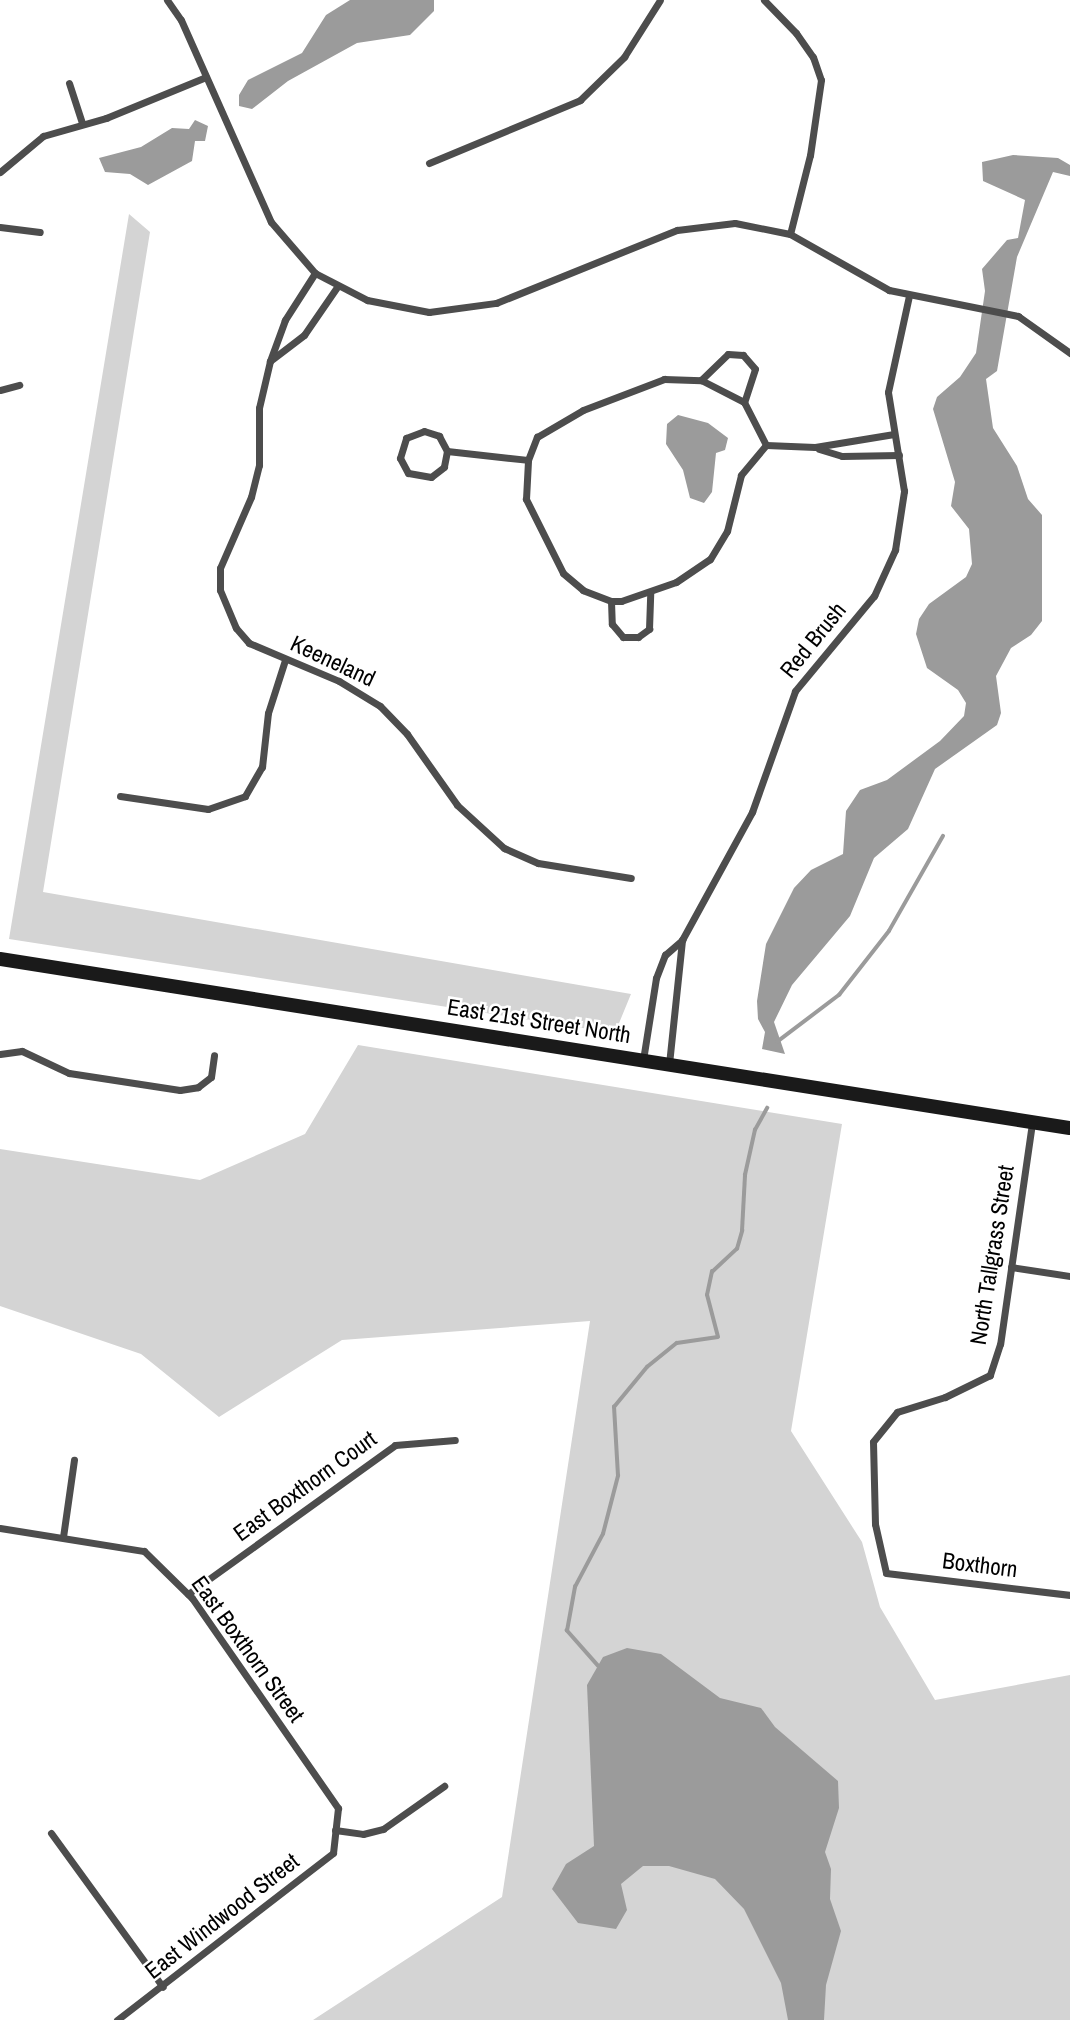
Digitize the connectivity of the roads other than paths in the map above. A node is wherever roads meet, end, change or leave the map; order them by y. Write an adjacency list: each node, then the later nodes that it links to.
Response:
1 (167, 0): 4 (street)
2 (660, 0): 7 (street)
3 (764, 0): 11 (street)
4 (206, 77): 6 (street); 12 (street)
5 (69, 83): 6 (street)
6 (82, 123): 8 (street)
7 (429, 163)
8 (1, 167)
9 (0, 227): 10 (street)
10 (40, 232)
11 (790, 234): 13 (street); 14 (street)
12 (315, 273): 13 (street); 16 (street, Keeneland)
13 (337, 287): 16 (street)
14 (909, 296): 15 (street); 21 (street, Red Brush)
15 (1070, 353)
16 (270, 361): 29 (street, Keeneland)
17 (701, 380): 20 (street); 20 (street); 26 (street)
18 (19, 385): 19 (street)
19 (0, 390)
20 (744, 402): 22 (street)
21 (894, 434): 23 (street); 25 (street, Red Brush)
22 (766, 445): 23 (street); 27 (street)
23 (815, 447): 25 (street)
24 (447, 451): 24 (street); 26 (street)
25 (899, 455): 32 (street, Red Brush)
26 (528, 460): 28 (street)
27 (650, 593): 28 (street); 28 (street)
28 (611, 601)
29 (285, 660): 30 (street); 31 (street, Keeneland)
30 (120, 796)
31 (631, 878)
32 (682, 940): 36 (street, Red Brush); 37 (street, Red Brush)
33 (0, 959): 36 (main road, East 21st Street North)
34 (0, 1054): 35 (street)
35 (214, 1055)
36 (643, 1060): 37 (main road, East 21st Street North)
37 (669, 1064): 38 (main road, East 21st Street North)
38 (1032, 1122): 39 (main road, East 21st Street North); 40 (street, North Tallgrass Street)
39 (1070, 1128)
40 (1011, 1268): 41 (street); 46 (street, North Tallgrass Street)
41 (1070, 1276)
42 (455, 1440): 47 (street, East Boxthorn Court)
43 (74, 1460): 45 (street)
44 (0, 1528): 45 (street, East Boxthorn Street)
45 (63, 1537): 47 (street, East Boxthorn Street)
46 (886, 1573): 48 (street, Boxthorn)
47 (188, 1594): 50 (street, East Boxthorn Street)
48 (1070, 1595)
49 (444, 1786): 50 (street)
50 (335, 1830): 52 (street, East Windwood Street)
51 (51, 1833): 52 (street)
52 (163, 1987): 53 (street, East Windwood Street)
53 (117, 2020)

